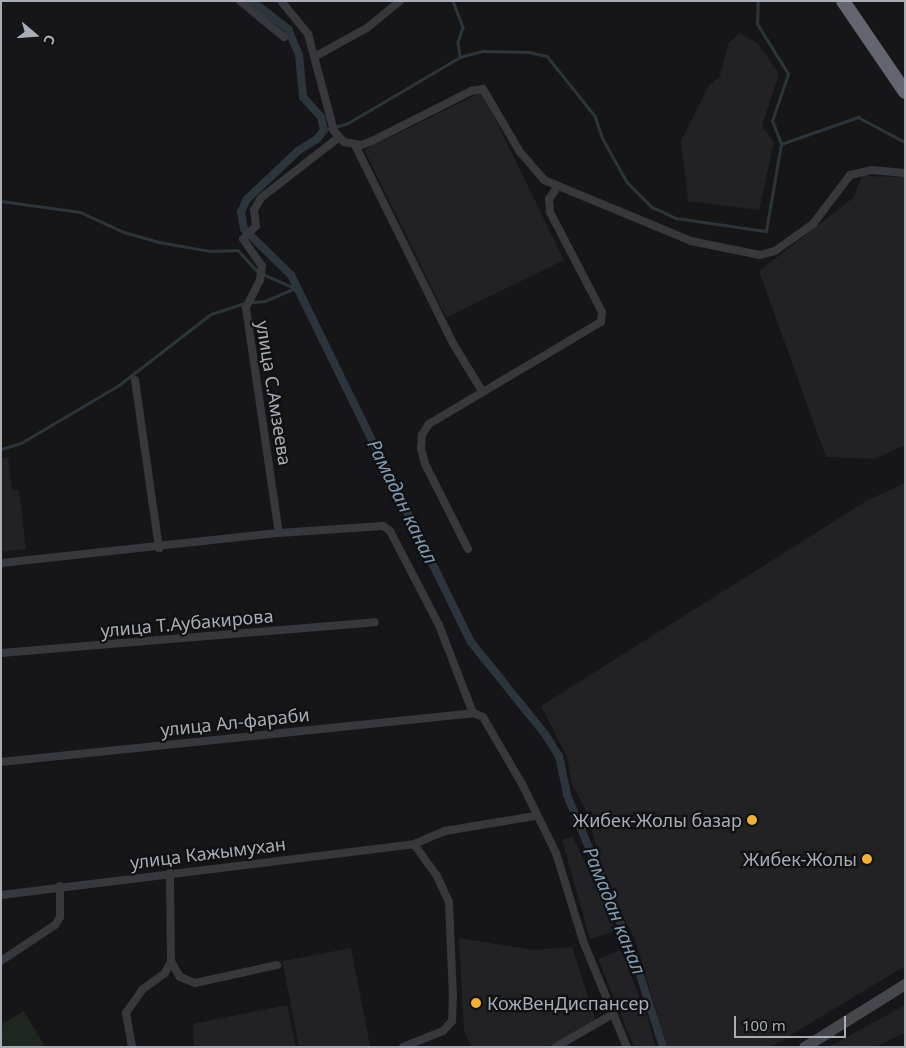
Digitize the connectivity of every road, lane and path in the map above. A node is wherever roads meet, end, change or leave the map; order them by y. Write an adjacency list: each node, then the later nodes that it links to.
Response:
1 (240, 1): 5 (street)
2 (281, 1): 6 (street)
3 (400, 1): 6 (street)
4 (843, 1): 7 (highway)
5 (284, 36)
6 (316, 56): 8 (street)
7 (905, 92)
8 (338, 138): 9 (street); 14 (street, улица С.Амзеева)
9 (355, 145): 11 (street); 13 (street)
10 (905, 173): 11 (street)
11 (557, 187): 13 (street)
12 (135, 380): 15 (street)
13 (482, 391): 16 (street)
14 (279, 533): 15 (street); 20 (street)
15 (159, 548): 17 (street)
16 (468, 549)
17 (1, 563)
18 (375, 622): 19 (street, улица Т.Аубакирова)
19 (1, 653)
20 (473, 713): 21 (street, улица Ал-фараби); 22 (street)
21 (1, 762)
22 (535, 816): 23 (street, улица Кажымухан); 31 (street)
23 (414, 844): 24 (street, улица Кажымухан); 33 (street)
24 (170, 873): 25 (street, улица Кажымухан); 28 (street)
25 (60, 886): 26 (street, улица Кажымухан); 27 (street)
26 (4, 894)
27 (1, 961)
28 (171, 961): 29 (street); 32 (street)
29 (277, 965)
30 (905, 984): 36 (main road)
31 (613, 1014): 34 (street); 35 (street)
32 (132, 1047)
33 (403, 1047)
34 (556, 1047)
35 (627, 1047)
36 (804, 1047)

